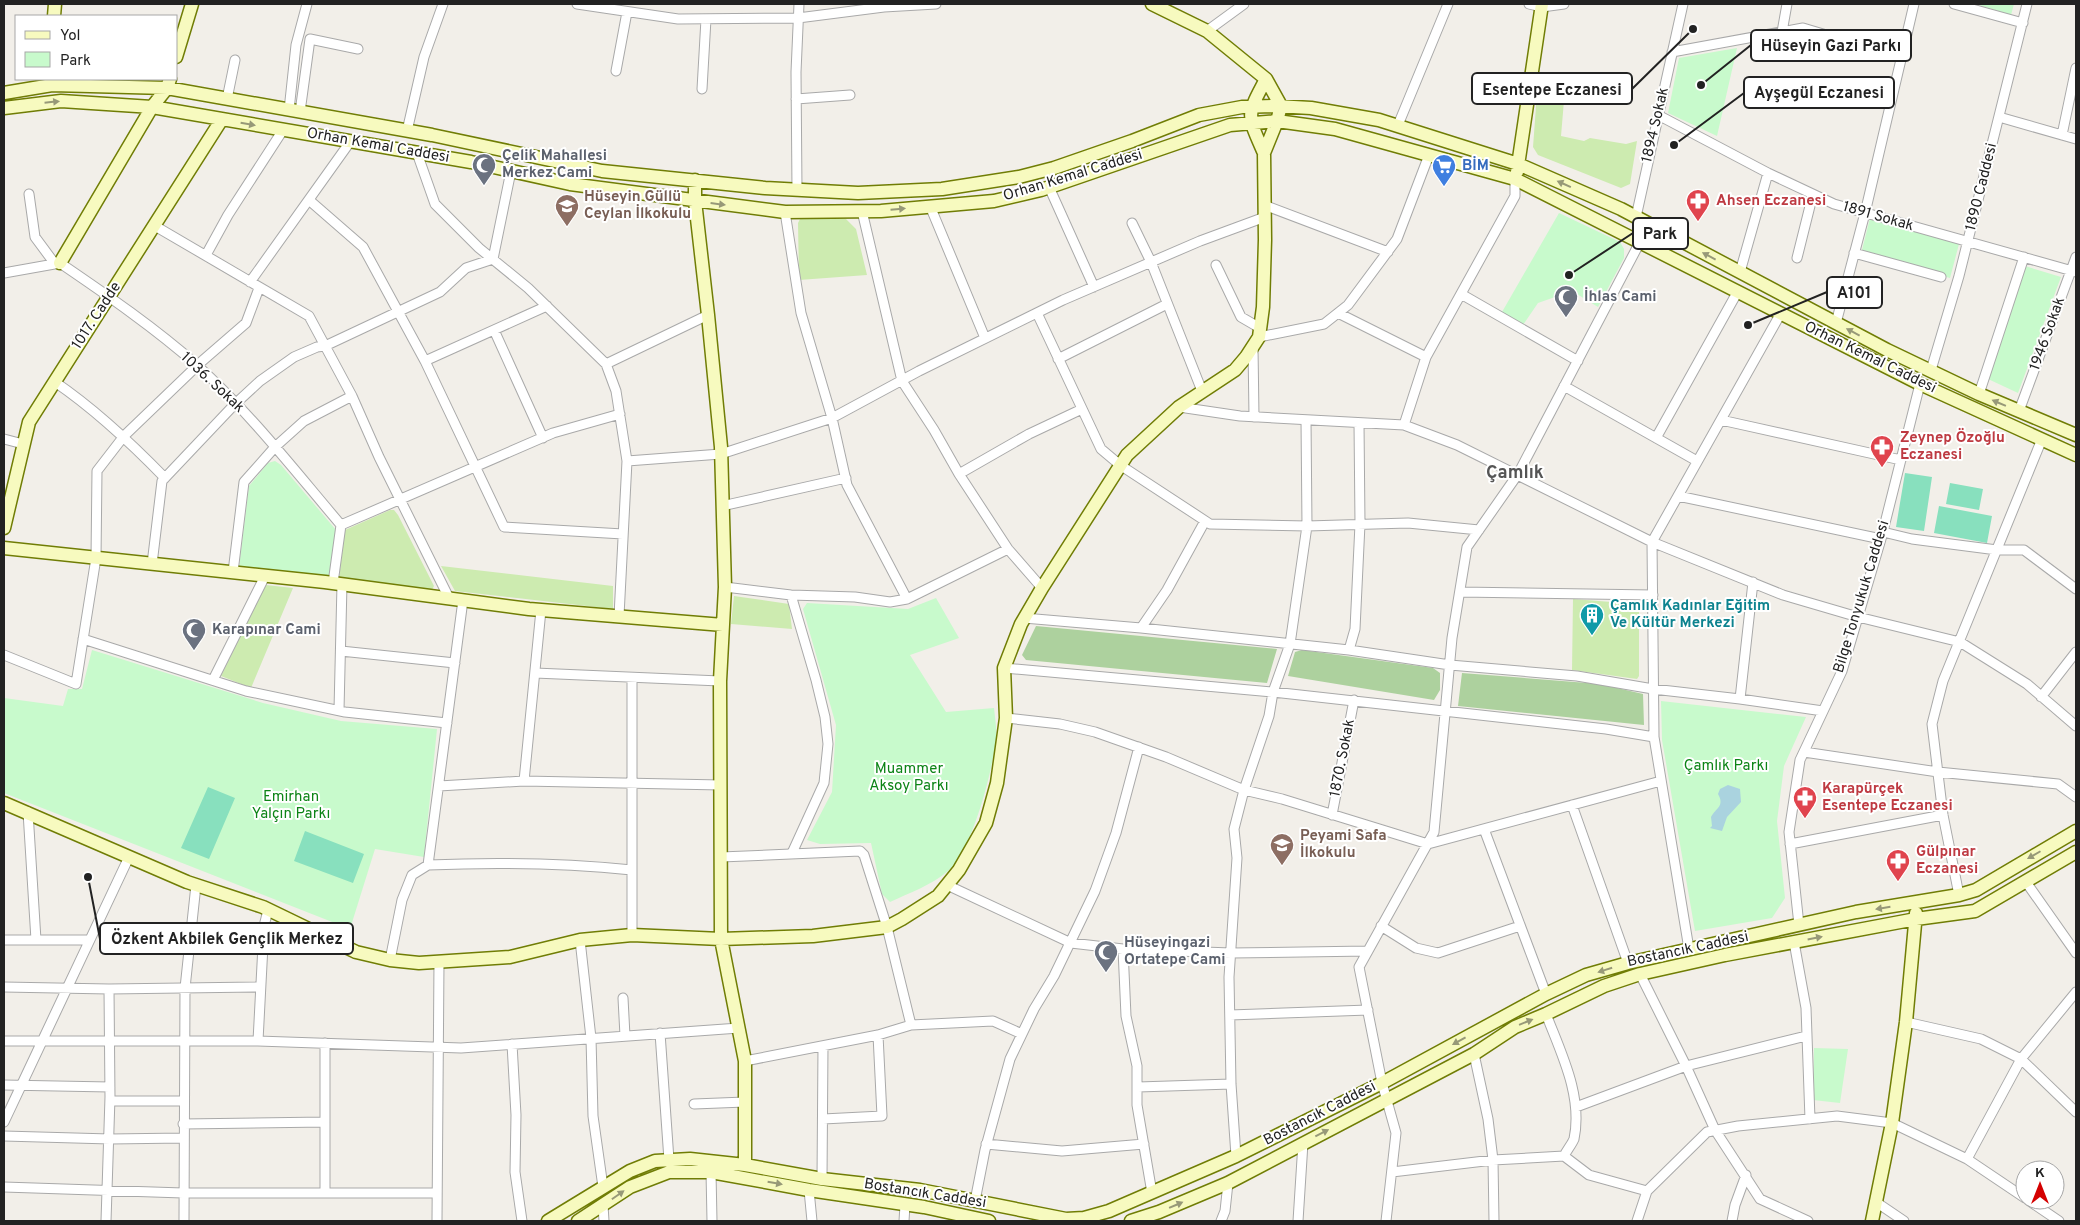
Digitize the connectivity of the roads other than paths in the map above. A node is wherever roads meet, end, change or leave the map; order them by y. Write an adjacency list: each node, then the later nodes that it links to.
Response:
1 (192, 4): 25 (main road)
2 (307, 4): 41 (street)
3 (443, 4): 49 (street)
4 (577, 4): 17 (street)
5 (798, 4): 20 (street)
6 (936, 4): 20 (street)
7 (1152, 4): 22 (main road)
8 (1244, 4): 22 (street)
9 (1448, 4): 47 (street)
10 (1564, 4): 16 (street)
11 (1683, 4): 26 (street, 1894 Sokak)
12 (1787, 4): 23 (street)
13 (1914, 4): 27 (street)
14 (1954, 4): 21 (street)
15 (2027, 4): 21 (street, 1890 Caddesi)
16 (1538, 5): 56 (main road)
17 (599, 6): 18 (street)
18 (627, 12): 19 (street); 30 (street)
19 (706, 18): 20 (street); 34 (street)
20 (798, 18): 38 (street)
21 (2023, 23): 45 (street, 1890 Caddesi)
22 (1207, 31): 31 (main road)
23 (1782, 32): 26 (street); 27 (street)
24 (358, 49): 41 (street)
25 (178, 50)
26 (1672, 52): 44 (street, 1894 Sokak)
27 (1900, 56): 71 (street)
28 (235, 60): 37 (street)
29 (2076, 68): 50 (street)
30 (616, 71)
31 (1266, 79): 42 (main road); 43 (main road)
32 (52, 82): 33 (main road, Orhan Kemal Caddesi); 35 (main road, Orhan Kemal Caddesi)
33 (168, 83): 37 (main road, Orhan Kemal Caddesi); 39 (main road)
34 (702, 89)
35 (4, 92)
36 (850, 95): 38 (street)
37 (227, 99): 41 (main road, Orhan Kemal Caddesi)
38 (796, 99): 62 (street)
39 (152, 107): 40 (main road, Orhan Kemal Caddesi, one-way to 39); 46 (main road, Orhan Kemal Caddesi); 85 (main road)
40 (4, 108)
41 (294, 111): 49 (main road, Orhan Kemal Caddesi)
42 (1279, 114): 43 (main road, Orhan Kemal Caddesi); 47 (main road, Orhan Kemal Caddesi); 54 (main road); 55 (main road, Orhan Kemal Caddesi)
43 (1251, 115): 54 (main road); 61 (main road, Orhan Kemal Caddesi); 62 (main road, Orhan Kemal Caddesi)
44 (1658, 115): 58 (street, 1891 Sokak); 72 (street, 1894 Sokak)
45 (1999, 117): 50 (street); 76 (street, 1890 Caddesi)
46 (222, 119): 48 (main road, Orhan Kemal Caddesi, one-way to 48); 74 (main road, 1017. Cadde)
47 (1398, 126): 56 (main road, Orhan Kemal Caddesi)
48 (282, 130): 52 (main road, Orhan Kemal Caddesi); 79 (street)
49 (407, 131): 59 (main road, Orhan Kemal Caddesi)
50 (2062, 135): 51 (street)
51 (2076, 139)
52 (350, 142): 53 (main road, Orhan Kemal Caddesi); 65 (street)
53 (417, 153): 57 (main road, Orhan Kemal Caddesi); 83 (street)
54 (1264, 153): 69 (main road)
55 (1429, 155): 60 (main road, Orhan Kemal Caddesi); 77 (street)
56 (1518, 164): 60 (main road); 72 (main road, Orhan Kemal Caddesi, one-way to 56)
57 (511, 171): 66 (main road, Orhan Kemal Caddesi); 83 (street)
58 (1768, 173): 64 (street, 1891 Sokak); 88 (street)
59 (695, 180): 62 (main road, Orhan Kemal Caddesi); 66 (main road)
60 (1515, 180): 75 (main road, Orhan Kemal Caddesi); 95 (street)
61 (1049, 187): 67 (main road, Orhan Kemal Caddesi); 92 (street)
62 (797, 190)
63 (29, 194): 85 (street)
64 (1813, 194): 71 (street, 1891 Sokak); 82 (street)
65 (309, 200): 91 (street); 99 (street)
66 (695, 201): 70 (main road, Orhan Kemal Caddesi, one-way to 70); 103 (main road)
67 (930, 206): 68 (main road, Orhan Kemal Caddesi, one-way to 67); 107 (street)
68 (862, 211): 70 (main road, Orhan Kemal Caddesi); 116 (street)
69 (1265, 211): 77 (street); 84 (street); 106 (main road)
70 (785, 212): 129 (street)
71 (1864, 213): 76 (street, 1891 Sokak); 78 (street)
72 (1636, 216): 88 (main road, Orhan Kemal Caddesi, one-way to 72)
73 (1132, 223): 84 (street)
74 (155, 226): 79 (street); 96 (main road, 1017. Cadde)
75 (1640, 242): 94 (main road, Orhan Kemal Caddesi); 112 (street)
76 (1968, 242): 80 (street, 1891 Sokak); 115 (street, 1890 Caddesi)
77 (1388, 252): 101 (street)
78 (1854, 254): 90 (street); 104 (street)
79 (206, 255): 91 (street)
80 (2024, 257): 87 (street, 1891 Sokak); 121 (street)
81 (2076, 257): 87 (street, 1946 Sokak)
82 (1797, 258)
83 (493, 259): 98 (street); 99 (street)
84 (1151, 262): 92 (street); 97 (street)
85 (58, 263): 89 (street); 96 (street, 1036. Sokak)
86 (1216, 265): 106 (street)
87 (2074, 271): 126 (street, 1946 Sokak)
88 (1740, 272): 104 (main road, Orhan Kemal Caddesi)
89 (4, 273)
90 (1941, 277)
91 (250, 282): 93 (street)
92 (1094, 287): 100 (street)
93 (259, 288): 108 (street); 114 (street)
94 (1738, 292): 102 (main road, Orhan Kemal Caddesi); 137 (street)
95 (1461, 294): 109 (street); 112 (street)
96 (109, 296): 114 (street, 1036. Sokak); 117 (main road, 1017. Cadde)
97 (1167, 304): 110 (street); 120 (street)
98 (547, 306): 105 (street); 113 (street)
99 (399, 311): 108 (street); 111 (street)
100 (1037, 313): 107 (street); 110 (street)
101 (1338, 313): 106 (street); 109 (street)
102 (1781, 313): 118 (main road, Orhan Kemal Caddesi); 131 (street)
103 (708, 315): 113 (street); 142 (main road)
104 (1836, 323): 115 (main road, Orhan Kemal Caddesi, one-way to 104)
105 (494, 330): 111 (street); 136 (street)
106 (1257, 336): 120 (main road); 128 (street)
107 (985, 338): 116 (street)
108 (324, 346): 122 (street); 123 (street)
109 (1426, 357): 133 (street)
110 (1058, 359): 125 (street)
111 (425, 360): 148 (street)
112 (1578, 360): 119 (street)
113 (606, 364): 127 (street)
114 (197, 366): 123 (street, 1036. Sokak); 135 (street)
115 (1932, 370): 118 (main road); 121 (main road, Orhan Kemal Caddesi)
116 (902, 381): 129 (street); 149 (street)
117 (55, 382): 135 (street); 140 (main road, 1017. Cadde)
118 (1920, 384): 139 (main road, Orhan Kemal Caddesi); 144 (street, Bilge Tonyukuk Caddesi)
119 (1564, 386): 137 (street); 150 (street)
120 (1202, 391): 124 (main road)
121 (1979, 394): 126 (main road, Orhan Kemal Caddesi, one-way to 121)
122 (352, 396): 141 (street); 154 (street)
123 (236, 404): 141 (street, 1036. Sokak); 151 (street)
124 (1179, 407): 128 (street); 147 (main road)
125 (1082, 409): 147 (street); 149 (street)
126 (2019, 411): 134 (main road, Orhan Kemal Caddesi)
127 (620, 414): 136 (street); 145 (street)
128 (1254, 417): 130 (street)
129 (832, 418): 142 (street); 152 (street)
130 (1306, 420): 132 (street); 159 (street)
131 (1721, 420): 144 (street); 146 (street)
132 (1359, 423): 133 (street); 157 (street)
133 (1404, 425): 150 (street)
134 (2076, 435)
135 (124, 436): 151 (street); 168 (street)
136 (543, 438): 148 (street)
137 (1656, 438): 146 (street)
138 (4, 439): 140 (street)
139 (2042, 439): 143 (main road, Orhan Kemal Caddesi); 167 (street)
140 (23, 444): 160 (main road, 1017. Cadde)
141 (275, 447): 158 (street, 1036. Sokak); 170 (street)
142 (721, 454): 145 (street); 155 (main road)
143 (2076, 455)
144 (1901, 460): 163 (street, Bilge Tonyukuk Caddesi)
145 (627, 461): 162 (street)
146 (1697, 462): 153 (street)
147 (1120, 465): 156 (street); 175 (main road)
148 (476, 467): 154 (street); 162 (street)
149 (959, 474): 166 (street)
150 (1518, 474): 161 (street); 164 (street)
151 (165, 478): 169 (street)
152 (846, 478): 155 (street); 181 (street)
153 (1678, 496): 163 (street); 164 (street)
154 (400, 500): 158 (street); 180 (street)
155 (722, 506): 174 (main road)
156 (1205, 521): 159 (street); 188 (street)
157 (1360, 524): 159 (street); 161 (street); 192 (street)
158 (341, 525): 173 (street)
159 (1307, 526): 191 (street)
160 (4, 528)
161 (1479, 530): 177 (street)
162 (623, 534): 184 (street)
163 (1882, 535): 167 (street); 185 (street, Bilge Tonyukuk Caddesi)
164 (1652, 542): 172 (street); 178 (street)
165 (4, 548): 168 (main road)
166 (1008, 549): 175 (street); 181 (street)
167 (1998, 550): 176 (street); 190 (street)
168 (96, 558): 169 (main road); 189 (street)
169 (152, 564): 170 (main road)
170 (233, 572): 171 (main road)
171 (265, 576): 173 (main road); 201 (street)
172 (1753, 582): 185 (street); 206 (street)
173 (338, 583): 180 (main road); 193 (street)
174 (725, 588): 179 (street); 187 (main road)
175 (1042, 588): 186 (main road)
176 (2076, 589)
177 (1460, 592): 178 (street); 197 (street)
178 (1653, 595): 203 (street)
179 (791, 596): 181 (street); 235 (street)
180 (449, 598): 182 (main road)
181 (907, 599)
182 (463, 600): 183 (main road); 196 (street)
183 (541, 610): 184 (main road); 199 (street)
184 (618, 616): 187 (main road)
185 (1858, 617): 190 (street); 210 (street, Bilge Tonyukuk Caddesi)
186 (1024, 618): 188 (street); 198 (main road)
187 (723, 625): 202 (main road)
188 (1141, 628): 191 (street)
189 (83, 639): 195 (street); 201 (street)
190 (1960, 642): 205 (street); 217 (street)
191 (1290, 644): 192 (street); 204 (street)
192 (1349, 650): 197 (street)
193 (341, 651): 196 (street); 208 (street)
194 (2076, 652): 205 (street)
195 (4, 655)
196 (455, 663): 212 (street)
197 (1450, 665): 203 (street); 209 (street)
198 (1004, 668): 204 (street); 211 (main road)
199 (535, 673): 200 (street); 218 (street)
200 (632, 678): 202 (street); 220 (street)
201 (213, 680): 208 (street)
202 (720, 681): 221 (main road)
203 (1653, 689): 206 (street); 214 (street)
204 (1273, 692): 207 (street); 223 (street)
205 (2042, 697): 213 (street)
206 (1740, 699): 210 (street)
207 (1354, 700): 209 (street); 228 (street, 1870. Sokak)
208 (339, 710): 212 (street)
209 (1446, 710): 214 (street); 232 (street)
210 (1823, 711): 216 (street, Bilge Tonyukuk Caddesi)
211 (1006, 718): 215 (street); 242 (main road)
212 (447, 723): 222 (street)
213 (2076, 726)
214 (1654, 738): 219 (street)
215 (1139, 747): 223 (street); 258 (street)
216 (1804, 752): 217 (street); 233 (street, Bilge Tonyukuk Caddesi)
217 (1938, 772): 224 (street); 229 (street)
218 (524, 781): 220 (street); 222 (street)
219 (1661, 781): 226 (street); 260 (street)
220 (631, 784): 221 (street); 239 (street)
221 (721, 785): 237 (main road)
222 (439, 786): 238 (street)
223 (1244, 790): 228 (street); 263 (street)
224 (2076, 797)
225 (4, 803): 227 (main road)
226 (1572, 805): 230 (street); 266 (street)
227 (28, 812): 236 (main road); 254 (street)
228 (1332, 815): 232 (street)
229 (1943, 815): 233 (street); 243 (street)
230 (1484, 829): 232 (street); 249 (street)
231 (2076, 831): 243 (main road, Bostancık Caddesi, one-way to 243)
232 (1428, 844): 248 (street)
233 (1790, 844): 247 (street, Bilge Tonyukuk Caddesi)
234 (2076, 852): 240 (main road, Bostancık Caddesi)
235 (792, 853): 237 (street); 250 (street)
236 (129, 857): 241 (main road); 255 (street)
237 (721, 857): 252 (main road)
238 (428, 865): 239 (street); 264 (street)
239 (632, 870): 251 (street)
240 (2026, 882): 246 (main road, Bostancık Caddesi); 262 (street)
241 (196, 885): 245 (main road); 271 (street)
242 (947, 885): 250 (main road); 258 (street)
243 (1959, 895): 244 (main road, Bostancık Caddesi)
244 (1916, 903): 246 (main road); 247 (main road, Bostancık Caddesi, one-way to 247)
245 (268, 910): 264 (main road); 269 (street)
246 (1916, 919): 257 (main road, Bostancık Caddesi, one-way to 246); 279 (main road)
247 (1799, 925): 260 (main road, Bostancık Caddesi)
248 (1382, 926): 249 (street); 261 (street)
249 (1520, 926): 274 (street)
250 (887, 927): 252 (main road); 280 (street)
251 (632, 935): 252 (main road); 256 (main road)
252 (721, 939): 281 (main road)
253 (4, 940): 254 (street)
254 (36, 940): 255 (street)
255 (90, 940): 270 (street)
256 (580, 940): 265 (main road); 287 (street)
257 (1794, 942): 267 (main road, Bostancık Caddesi); 286 (street)
258 (1071, 943): 259 (street); 283 (street)
259 (1123, 949): 263 (street); 305 (street)
260 (1690, 949): 266 (main road, Bostancık Caddesi)
261 (1368, 951): 263 (street); 276 (street)
262 (2076, 952)
263 (1231, 953): 278 (street)
264 (390, 960): 265 (main road)
265 (438, 962): 296 (street)
266 (1628, 963): 274 (main road, Bostancık Caddesi, one-way to 274)
267 (1640, 974): 277 (main road, Bostancık Caddesi); 300 (street)
268 (4, 987): 270 (street)
269 (260, 987): 271 (street); 290 (street)
270 (66, 988): 272 (street); 289 (street)
271 (185, 988): 272 (street); 292 (street)
272 (109, 989): 291 (street)
273 (2076, 992): 298 (street)
274 (1546, 994): 301 (main road, Bostancık Caddesi, one-way to 301)
275 (623, 998): 285 (street)
276 (1368, 1010): 278 (street); 301 (street)
277 (1546, 1014): 297 (main road, Bostancık Caddesi, one-way to 277); 312 (street)
278 (1230, 1015): 302 (street)
279 (1906, 1022): 298 (street); 318 (main road)
280 (911, 1026): 283 (street); 284 (street)
281 (739, 1028): 282 (street); 299 (main road)
282 (660, 1033): 285 (street); 330 (street)
283 (1022, 1034): 325 (street)
284 (878, 1035): 295 (street); 314 (street)
285 (625, 1036): 287 (street)
286 (1806, 1036): 300 (street); 315 (street)
287 (591, 1038): 294 (street); 339 (street)
288 (4, 1041): 289 (street)
289 (43, 1041): 291 (street); 304 (street)
290 (258, 1041): 292 (street); 293 (street)
291 (110, 1042): 292 (street); 306 (street)
292 (184, 1042): 307 (street)
293 (325, 1044): 296 (street); 317 (street)
294 (512, 1044): 296 (street); 356 (street)
295 (823, 1046): 299 (street); 314 (street)
296 (439, 1047): 346 (street)
297 (1474, 1054): 308 (main road, Bostancık Caddesi); 331 (street)
298 (2021, 1059): 313 (street); 329 (street)
299 (745, 1061): 310 (main road)
300 (1686, 1066): 312 (street); 320 (street)
301 (1382, 1083): 308 (street); 327 (main road, Bostancık Caddesi)
302 (1231, 1084): 305 (street); 327 (street)
303 (4, 1085): 304 (street)
304 (22, 1086): 306 (street); 316 (street)
305 (1138, 1086): 326 (street)
306 (110, 1087): 309 (street)
307 (184, 1100): 309 (street); 319 (street)
308 (1387, 1100): 324 (main road, Bostancık Caddesi, one-way to 308); 334 (street)
309 (110, 1101): 323 (street)
310 (745, 1102): 311 (street); 332 (main road)
311 (694, 1104)
312 (1576, 1107): 328 (street)
313 (2076, 1112)
314 (823, 1119): 336 (street)
315 (1810, 1119): 318 (street); 320 (street)
316 (4, 1122)
317 (325, 1122): 319 (street); 345 (street)
318 (1892, 1123): 329 (street); 349 (main road)
319 (184, 1124): 322 (street)
320 (1715, 1130): 335 (street); 341 (street)
321 (4, 1136): 323 (street)
322 (183, 1138): 323 (street); 344 (street)
323 (110, 1139): 342 (street)
324 (1302, 1143): 337 (main road, Bostancık Caddesi); 366 (street)
325 (986, 1144): 326 (street); 348 (street)
326 (1144, 1144): 347 (street)
327 (1236, 1156): 347 (main road, Bostancık Caddesi)
328 (1564, 1156): 331 (street); 341 (street)
329 (1967, 1159): 343 (street)
330 (669, 1160): 332 (main road, Bostancık Caddesi); 339 (main road, Bostancık Caddesi)
331 (1493, 1160): 334 (street); 368 (street)
332 (745, 1164): 336 (main road, Bostancık Caddesi)
333 (711, 1172): 340 (main road, Bostancık Caddesi, one-way to 340); 350 (main road, Bostancık Caddesi, one-way to 333); 360 (street)
334 (1392, 1172): 367 (street)
335 (1746, 1175): 370 (street); 371 (street)
336 (822, 1179): 348 (main road, Bostancık Caddesi)
337 (1228, 1183): 364 (main road, Bostancık Caddesi, one-way to 337); 365 (street)
338 (4, 1187): 342 (street)
339 (602, 1187): 357 (main road, Bostancık Caddesi)
340 (809, 1190): 351 (main road, Bostancık Caddesi); 361 (street)
341 (1647, 1191): 369 (street)
342 (109, 1192): 344 (street); 353 (street)
343 (2015, 1192)
344 (183, 1193): 345 (street); 354 (street)
345 (325, 1193): 346 (street)
346 (437, 1193): 355 (street)
347 (1152, 1193): 348 (main road, Bostancık Caddesi)
348 (976, 1202)
349 (1876, 1202): 372 (main road); 373 (street)
350 (603, 1205): 358 (main road, Bostancık Caddesi); 359 (street)
351 (905, 1205): 362 (street); 363 (main road, Bostancık Caddesi)
352 (2043, 1210): 374 (street)
353 (106, 1221)
354 (184, 1221)
355 (437, 1221)
356 (522, 1221)
357 (548, 1221)
358 (578, 1221)
359 (604, 1221)
360 (712, 1221)
361 (812, 1221)
362 (904, 1221)
363 (989, 1221)
364 (1131, 1221)
365 (1221, 1221)
366 (1298, 1221)
367 (1386, 1221)
368 (1494, 1221)
369 (1637, 1221)
370 (1732, 1221)
371 (1808, 1221)
372 (1872, 1221)
373 (1904, 1221)
374 (2060, 1221)

